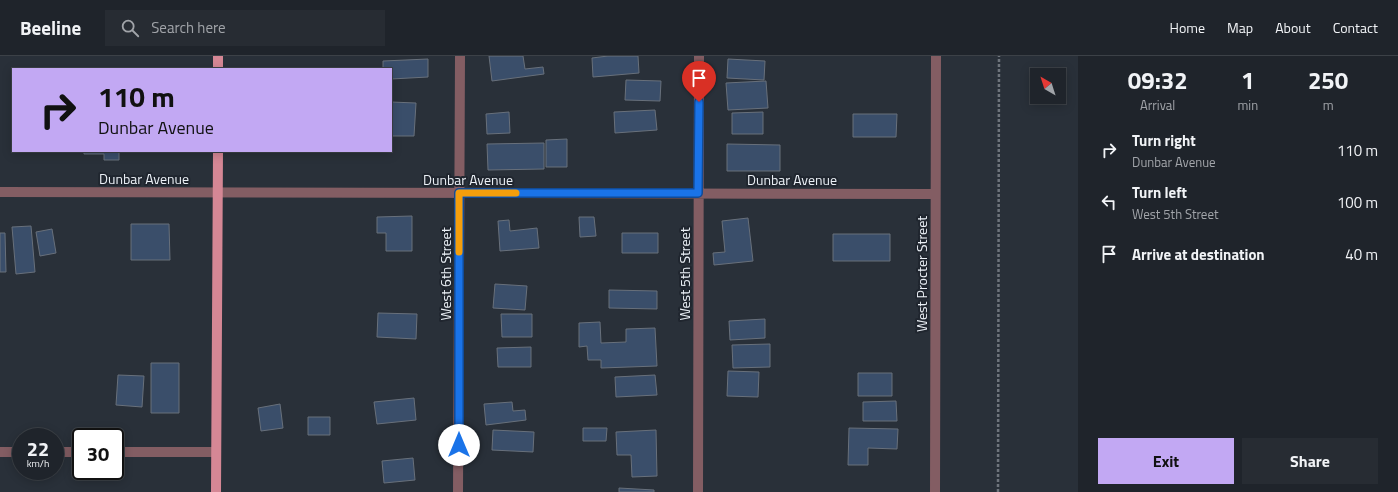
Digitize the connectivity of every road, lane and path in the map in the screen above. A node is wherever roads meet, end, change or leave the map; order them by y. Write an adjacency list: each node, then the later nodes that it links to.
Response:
1 (218, 56): 6 (main road)
2 (460, 56): 10 (street, West 6th Street)
3 (699, 56): 11 (street, West 5th Street)
4 (936, 56): 12 (street, West Procter Street)
5 (999, 56): 21 (path)
6 (218, 68)
7 (218, 152): 9 (main road)
8 (0, 192): 9 (street, Dunbar Avenue)
9 (217, 193): 10 (street, Dunbar Avenue); 16 (main road)
10 (459, 193): 11 (street, Dunbar Avenue); 18 (street, West 6th Street)
11 (698, 193): 12 (street, Dunbar Avenue); 19 (street, West 5th Street)
12 (935, 194): 20 (street, West Procter Street)
13 (0, 452): 14 (street)
14 (12, 452)
15 (124, 452): 16 (street)
16 (216, 452): 17 (main road)
17 (216, 492)
18 (458, 492)
19 (698, 492)
20 (935, 492)
21 (998, 492)

